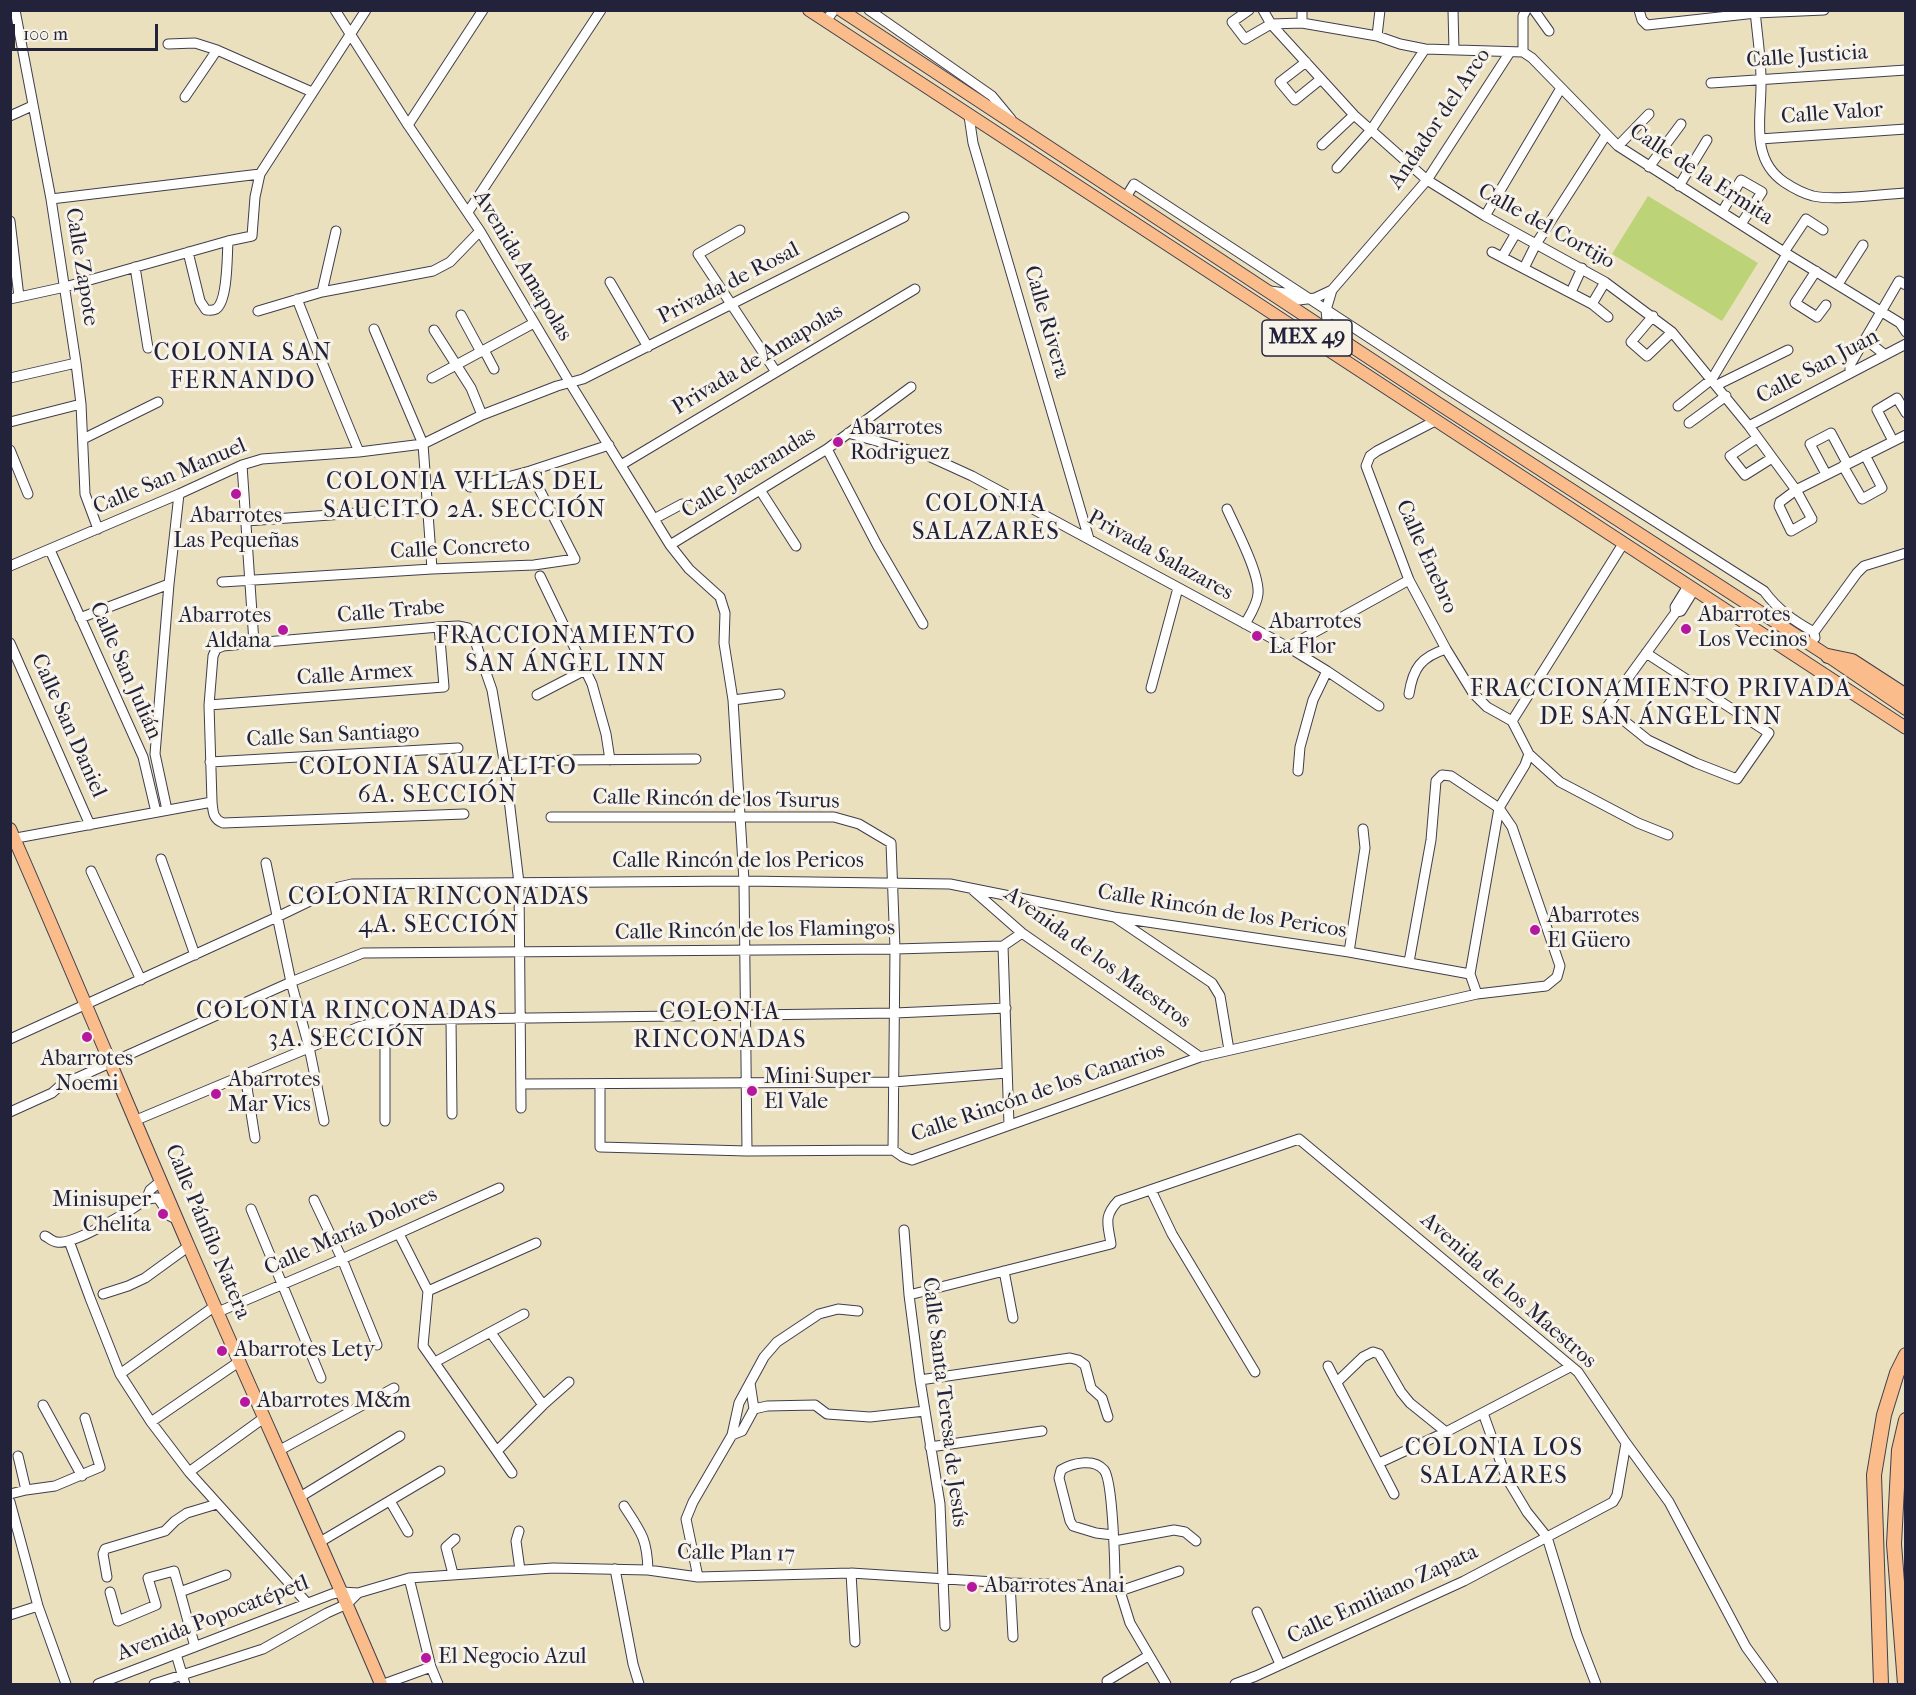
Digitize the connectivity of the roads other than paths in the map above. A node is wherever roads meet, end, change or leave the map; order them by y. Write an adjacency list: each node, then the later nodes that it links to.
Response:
1 (15, 10): 40 (street, Calle Zapote)
2 (335, 10): 24 (street, Avenida Amapolas)
3 (366, 10): 24 (street)
4 (483, 10): 46 (street)
5 (601, 10): 64 (street)
6 (809, 10): 20 (main road, MEX 49)
7 (834, 10): 20 (street)
8 (841, 10): 47 (main road, MEX 49)
9 (869, 10): 47 (street)
10 (1249, 10): 22 (street)
11 (1263, 10): 22 (street, Calle del Cortijo)
12 (1302, 10): 21 (street)
13 (1380, 10): 25 (street)
14 (1453, 10): 29 (street)
15 (1526, 10): 31 (street)
16 (1534, 10): 23 (street)
17 (1639, 10): 19 (street)
18 (1824, 10): 19 (street)
19 (1756, 12): 35 (street)
20 (826, 21): 44 (main road, MEX 49)
21 (1302, 23): 22 (street); 25 (street)
22 (1271, 24): 32 (street, Calle del Cortijo)
23 (1549, 31)
24 (351, 34): 38 (street); 46 (street, Avenida Amapolas)
25 (1377, 36): 27 (street)
26 (168, 44): 28 (street)
27 (1425, 49): 29 (street); 49 (street)
28 (217, 50): 38 (street); 39 (street)
29 (1454, 50): 30 (street)
30 (1510, 52): 31 (street); 58 (street, Andador del Arco)
31 (1523, 52): 37 (street, Calle de la Ermita)
32 (1306, 62): 34 (street, Calle del Cortijo); 34 (street)
33 (1905, 70): 35 (street, Calle Justicia)
34 (1321, 79): 42 (street, Calle del Cortijo)
35 (1761, 79): 36 (street, Calle Justicia); 51 (street)
36 (1711, 83)
37 (1562, 88): 50 (street, Calle de la Ermita); 67 (street)
38 (312, 92): 57 (street)
39 (185, 97)
40 (32, 106): 43 (street); 62 (street, Calle Zapote)
41 (1649, 114): 54 (street)
42 (1354, 115): 49 (street, Calle del Cortijo); 53 (street)
43 (10, 116)
44 (969, 116): 66 (main road, MEX 49); 180 (street, Calle Rivera)
45 (1681, 124): 55 (street)
46 (408, 125): 64 (street, Avenida Amapolas)
47 (1017, 126): 61 (main road, MEX 49)
48 (1905, 129): 51 (street, Calle Valor)
49 (1371, 130): 56 (street); 58 (street, Calle del Cortijo)
50 (1606, 135): 54 (street, Calle de la Ermita); 79 (street)
51 (1760, 139): 60 (street)
52 (1707, 140): 59 (street)
53 (1322, 145)
54 (1618, 146): 55 (street, Calle de la Ermita)
55 (1649, 167): 59 (street, Calle de la Ermita)
56 (1337, 168)
57 (260, 174): 62 (street); 78 (street)
58 (1427, 180): 67 (street, Calle del Cortijo); 96 (street, Andador del Arco)
59 (1679, 186): 65 (street, Calle de la Ermita)
60 (1905, 193)
61 (1126, 197): 63 (street); 66 (main road); 69 (main road, MEX 49)
62 (51, 199): 94 (street, Calle Zapote)
63 (1166, 204): 69 (street); 77 (street)
64 (468, 212): 75 (street, Avenida Amapolas)
65 (1722, 212): 71 (street, Calle de la Ermita); 71 (street)
66 (1117, 213): 106 (main road, MEX 49)
67 (1485, 216): 76 (street, Calle del Cortijo)
68 (904, 217): 103 (street, Privada de Rosal)
69 (1157, 217): 81 (main road, MEX 49)
70 (10, 221): 100 (street)
71 (1741, 224): 84 (street, Calle de la Ermita)
72 (740, 230): 103 (street)
73 (1823, 230): 84 (street)
74 (336, 231): 98 (street)
75 (480, 231): 98 (street); 113 (street, Avenida Amapolas)
76 (1516, 233): 79 (street, Calle del Cortijo); 85 (street)
77 (1216, 237): 81 (street); 102 (street)
78 (228, 241): 82 (street); 82 (street)
79 (1536, 244): 87 (street); 88 (street, Calle del Cortijo)
80 (1863, 244): 92 (street)
81 (1207, 250): 97 (main road, MEX 49)
82 (188, 252): 86 (street)
83 (1492, 252): 85 (street)
84 (1785, 253): 89 (street, Calle de la Ermita); 133 (street)
85 (1502, 257): 87 (street)
86 (135, 267): 94 (street); 122 (street)
87 (1524, 268): 99 (street)
88 (1582, 268): 91 (street, Calle del Cortijo); 99 (street)
89 (1816, 271): 92 (street, Calle de la Ermita); 105 (street)
90 (610, 282): 121 (street)
91 (1605, 282): 104 (street); 111 (street, Calle del Cortijo)
92 (1838, 284): 109 (street, Calle de la Ermita)
93 (1905, 285): 109 (street)
94 (64, 287): 100 (street); 126 (street, Calle Zapote)
95 (915, 289): 130 (street, Privada de Amapolas)
96 (1332, 290): 102 (street, Andador del Arco); 107 (street, Andador del Arco)
97 (1270, 291): 102 (street); 106 (main road); 117 (main road, MEX 49)
98 (322, 292): 101 (street)
99 (1571, 292): 104 (street)
100 (15, 298)
101 (297, 299): 108 (street); 161 (street)
102 (1310, 299): 107 (street)
103 (730, 304): 121 (street, Privada de Rosal); 130 (street)
104 (1592, 304): 112 (street)
105 (1826, 305)
106 (1260, 307): 147 (main road, MEX 49)
107 (1326, 310): 117 (street, Andador del Arco); 136 (street)
108 (258, 311)
109 (1882, 312): 114 (street, Calle de la Ermita); 119 (street)
110 (461, 315): 124 (street)
111 (1653, 316): 118 (street, Calle del Cortijo); 118 (street)
112 (1608, 317)
113 (534, 323): 124 (street); 134 (street, Avenida Amapolas)
114 (1904, 324)
115 (374, 329): 157 (street)
116 (434, 330): 127 (street)
117 (1328, 330): 141 (main road, MEX 49)
118 (1672, 332): 133 (street, Calle del Cortijo)
119 (1865, 339): 125 (street); 129 (street)
120 (1905, 344): 125 (street, Calle San Juan)
121 (648, 347): 134 (street, Privada de Rosal)
122 (148, 348)
123 (1788, 350): 133 (street)
124 (483, 351): 127 (street); 128 (street)
125 (1884, 354): 129 (street, Calle San Juan)
126 (76, 363): 131 (street); 140 (street, Calle Zapote)
127 (457, 365): 132 (street); 146 (street)
128 (494, 369)
129 (1850, 371): 150 (street, Calle San Juan)
130 (776, 372): 165 (street, Privada de Amapolas)
131 (10, 378)
132 (432, 378)
133 (1714, 382): 137 (street); 138 (street, Calle del Cortijo)
134 (570, 383): 146 (street, Privada de Rosal); 158 (street, Avenida Amapolas)
135 (911, 387): 152 (street, Calle Jacarandas)
136 (1449, 390): 141 (street); 145 (street)
137 (1691, 396): 142 (street); 143 (street)
138 (1726, 396): 143 (street); 150 (street, Calle del Cortijo)
139 (158, 402): 155 (street)
140 (81, 404): 148 (street); 155 (street, Calle Zapote)
141 (1440, 404): 151 (main road, MEX 49)
142 (1678, 406)
143 (1704, 412): 149 (street)
144 (1905, 413): 156 (street)
145 (1486, 414): 151 (street); 195 (street)
146 (482, 415): 157 (street, Calle San Manuel)
147 (1436, 421): 181 (main road, MEX 49); 189 (street, Calle Enebro)
148 (10, 422)
149 (1689, 423)
150 (1749, 426): 154 (street, Calle del Cortijo)
151 (1477, 428): 197 (main road, MEX 49)
152 (848, 433): 159 (street, Calle Jacarandas); 180 (street, Privada Salazares)
153 (1905, 435): 156 (street)
154 (1757, 438): 163 (street, Calle del Cortijo); 163 (street)
155 (83, 439): 179 (street, Calle Zapote)
156 (1893, 441): 162 (street)
157 (423, 444): 161 (street, Calle San Manuel); 175 (street)
158 (609, 445): 165 (street, Avenida Amapolas); 167 (street)
159 (827, 449): 170 (street, Calle Jacarandas); 198 (street)
160 (10, 450): 173 (street)
161 (359, 452): 164 (street, Calle San Manuel)
162 (1865, 455): 166 (street); 166 (street)
163 (1772, 458): 171 (street, Calle del Cortijo)
164 (242, 465): 172 (street, Calle San Manuel); 178 (street)
165 (621, 465): 177 (street, Avenida Amapolas)
166 (1845, 465): 168 (street); 168 (street)
167 (530, 471): 169 (street); 187 (street, Calle Concreto)
168 (1827, 474): 171 (street)
169 (470, 487)
170 (760, 490): 182 (street, Calle Jacarandas); 183 (street)
171 (1796, 490): 171 (street, Calle del Cortijo)
172 (179, 494): 179 (street, Calle San Manuel); 192 (street)
173 (28, 495)
174 (682, 504): 177 (street)
175 (428, 508): 178 (street); 187 (street)
176 (1227, 509): 199 (street)
177 (654, 519): 182 (street, Avenida Amapolas)
178 (246, 521): 190 (street)
179 (98, 529): 184 (street, Calle San Manuel)
180 (1089, 538): 193 (street, Privada Salazares)
181 (1623, 544): 194 (main road, MEX 49); 219 (street)
182 (670, 545): 215 (street, Avenida Amapolas)
183 (796, 546)
184 (50, 549): 186 (street, Calle San Manuel); 196 (street, Calle San Julián)
185 (1905, 553): 201 (street)
186 (10, 566)
187 (432, 569): 190 (street, Calle Concreto)
188 (540, 576): 208 (street)
189 (1409, 580): 204 (street); 205 (street, Calle Enebro)
190 (249, 581): 191 (street, Calle Concreto); 203 (street)
191 (222, 582)
192 (169, 584): 196 (street); 222 (street)
193 (1178, 588): 199 (street, Privada Salazares); 210 (street)
194 (1691, 588): 206 (street); 220 (main road, MEX 49)
195 (1774, 605): 197 (street); 201 (street)
196 (80, 618): 224 (street, Calle San Julián)
197 (1774, 621): 207 (main road, MEX 49)
198 (923, 624)
199 (1245, 624): 204 (street, Privada Salazares)
200 (440, 627): 203 (street, Calle Trabe); 216 (street, Calle Armex); 228 (street, Calle Trabe)
201 (1814, 633): 207 (street)
202 (10, 643): 237 (street, Calle San Daniel)
203 (254, 643): 216 (street, Calle Trabe)
204 (1288, 647): 209 (street, Privada Salazares)
205 (1446, 649): 212 (street); 219 (street, Calle Enebro)
206 (1646, 653): 206 (street)
207 (1822, 653): 214 (highway); 218 (main road, MEX 49)
208 (585, 670): 213 (street); 226 (street)
209 (1328, 671): 217 (street, Privada Salazares); 229 (street)
210 (1151, 688)
211 (780, 694): 215 (street)
212 (1409, 694)
213 (537, 695)
214 (1905, 696)
215 (733, 700): 236 (street, Avenida Amapolas)
216 (209, 705): 227 (street)
217 (1379, 706)
218 (1905, 710)
219 (1512, 721): 223 (street)
220 (1905, 728)
221 (458, 748): 227 (street, Calle San Santiago)
222 (155, 754): 224 (street); 232 (street)
223 (1529, 754): 231 (street); 239 (street)
224 (143, 758): 233 (street, Calle San Julián)
225 (696, 759): 226 (street)
226 (610, 760): 228 (street)
227 (210, 762): 230 (street)
228 (505, 766): 246 (street, Calle Trabe)
229 (1298, 771)
230 (212, 802): 232 (street); 234 (street)
231 (1499, 808): 257 (street); 258 (street); 261 (street, Calle Rincón de los Canarios)
232 (167, 810): 233 (street)
233 (156, 812): 237 (street)
234 (464, 814)
235 (551, 817): 236 (street, Calle Rincón de los Tsurus)
236 (740, 817): 244 (street, Avenida Amapolas); 245 (street, Calle Rincón de los Tsurus)
237 (90, 825): 240 (street)
238 (1363, 829): 255 (street)
239 (1668, 835)
240 (12, 836): 262 (main road, Calle Pánfilo Natera)
241 (161, 859): 256 (street)
242 (266, 863): 249 (street)
243 (91, 871): 259 (street)
244 (744, 881): 245 (street, Calle Rincón de los Pericos); 246 (street, Calle Rincón de los Pericos); 253 (street, Avenida Amapolas)
245 (894, 882): 247 (street, Calle Rincón de los Pericos); 252 (street)
246 (519, 883): 249 (street, Calle Rincón de los Pericos); 254 (street, Calle Trabe)
247 (972, 890): 248 (street, Calle Rincón de los Pericos); 250 (street, Avenida de los Maestros)
248 (1114, 916): 255 (street, Calle Rincón de los Pericos); 271 (street)
249 (277, 917): 256 (street, Calle Rincón de los Pericos); 260 (street)
250 (1022, 933): 251 (street); 272 (street, Avenida de los Maestros)
251 (1003, 946): 252 (street, Calle Rincón de los Flamingos); 263 (street)
252 (895, 949): 253 (street, Calle Rincón de los Flamingos); 264 (street)
253 (745, 951): 254 (street, Calle Rincón de los Flamingos); 265 (street, Avenida Amapolas)
254 (520, 952): 260 (street, Calle Rincón de los Flamingos); 266 (street, Calle Trabe)
255 (1349, 952): 257 (street, Calle Rincón de los Pericos)
256 (195, 955): 259 (street, Calle Rincón de los Pericos)
257 (1409, 962): 258 (street, Calle Rincón de los Pericos)
258 (1470, 974): 261 (street)
259 (141, 980): 262 (street, Calle Rincón de los Pericos)
260 (291, 982): 270 (street); 273 (street, Calle Rincón de los Flamingos)
261 (1477, 994): 271 (street, Calle Rincón de los Canarios)
262 (86, 1004): 269 (street, Calle Rincón de los Pericos); 273 (main road, Calle Pánfilo Natera)
263 (1006, 1008): 264 (street); 274 (street)
264 (895, 1013): 265 (street); 277 (street)
265 (746, 1016): 266 (street); 276 (street, Avenida Amapolas)
266 (520, 1018): 267 (street); 278 (street, Calle Trabe)
267 (451, 1019): 268 (street); 282 (street)
268 (385, 1020): 270 (street); 285 (street)
269 (10, 1039)
270 (309, 1047): 275 (street); 284 (street)
271 (1230, 1050): 272 (street, Calle Rincón de los Canarios)
272 (1200, 1057): 286 (street, Calle Rincón de los Canarios)
273 (111, 1062): 281 (street, Calle Rincón de los Flamingos); 283 (main road, Calle Pánfilo Natera)
274 (1007, 1073): 277 (street); 286 (street)
275 (245, 1075): 283 (street); 287 (street)
276 (747, 1082): 277 (street); 279 (street); 288 (street, Avenida Amapolas)
277 (894, 1082): 289 (street)
278 (521, 1084): 279 (street); 280 (street, Calle Trabe)
279 (600, 1084): 288 (street, Calle Rincón de los Canarios)
280 (521, 1108)
281 (10, 1112)
282 (452, 1114)
283 (134, 1121): 290 (main road, Calle Pánfilo Natera)
284 (324, 1121)
285 (385, 1121)
286 (1009, 1125): 289 (street, Calle Rincón de los Canarios)
287 (255, 1138)
288 (747, 1150): 289 (street, Calle Rincón de los Canarios)
289 (893, 1150)
290 (162, 1184): 293 (street); 296 (main road, Calle Pánfilo Natera)
291 (499, 1188): 298 (street, Calle María Dolores)
292 (1151, 1190): 304 (street); 319 (street, Avenida de los Maestros); 320 (street)
293 (146, 1200): 296 (street); 300 (street)
294 (314, 1200): 303 (street)
295 (251, 1209): 305 (street)
296 (178, 1220): 302 (main road, Calle Pánfilo Natera)
297 (904, 1230): 308 (street, Calle Santa Teresa de Jesús)
298 (399, 1234): 303 (street, Calle María Dolores); 306 (street)
299 (45, 1236): 300 (street)
300 (69, 1241): 321 (street)
301 (536, 1243): 306 (street)
302 (189, 1246): 307 (street); 309 (main road, Calle Pánfilo Natera)
303 (342, 1259): 305 (street, Calle María Dolores); 314 (street)
304 (1004, 1271): 308 (street); 312 (street)
305 (283, 1284): 309 (street, Calle María Dolores); 322 (street)
306 (428, 1292): 317 (street)
307 (103, 1294)
308 (909, 1295): 323 (street, Calle Santa Teresa de Jesús)
309 (217, 1309): 316 (main road, Calle Pánfilo Natera); 321 (street, Calle María Dolores)
310 (858, 1311): 326 (street)
311 (524, 1314): 313 (street)
312 (1013, 1318)
313 (491, 1333): 317 (street); 328 (street)
314 (377, 1345)
315 (1905, 1355): 412 (highway)
316 (240, 1362): 333 (main road, Calle Pánfilo Natera); 337 (street)
317 (435, 1362): 345 (street)
318 (1328, 1366): 325 (street)
319 (1570, 1367): 332 (street); 342 (street, Avenida de los Maestros)
320 (1255, 1372)
321 (120, 1374): 337 (street)
322 (321, 1378)
323 (920, 1380): 331 (street, Calle Santa Teresa de Jesús); 334 (street)
324 (569, 1382): 328 (street)
325 (1337, 1382): 339 (street); 347 (street)
326 (750, 1383): 330 (street); 340 (street)
327 (394, 1388): 344 (street)
328 (543, 1405): 345 (street)
329 (43, 1406): 351 (street)
330 (754, 1409): 331 (street); 340 (street)
331 (925, 1411): 343 (street, Calle Santa Teresa de Jesús)
332 (1483, 1413): 339 (street); 362 (street)
333 (265, 1417): 344 (main road, Calle Pánfilo Natera); 349 (street)
334 (1108, 1417)
335 (85, 1418): 351 (street)
336 (1905, 1420): 397 (highway)
337 (151, 1422): 349 (street)
338 (1042, 1431): 343 (street)
339 (1446, 1432): 347 (street)
340 (732, 1435): 375 (street)
341 (400, 1436): 355 (street)
342 (1626, 1443): 362 (street, Calle Emiliano Zapata); 411 (street, Avenida de los Maestros)
343 (930, 1447): 377 (street, Calle Santa Teresa de Jesús)
344 (280, 1450): 355 (main road, Calle Pánfilo Natera)
345 (497, 1451): 350 (street)
346 (18, 1456): 352 (street)
347 (1379, 1464): 354 (street)
348 (440, 1471): 356 (street)
349 (189, 1472): 358 (street)
350 (512, 1473)
351 (82, 1476): 352 (street)
352 (26, 1490): 353 (street)
353 (10, 1494)
354 (1394, 1494)
355 (300, 1497): 366 (main road, Calle Pánfilo Natera)
356 (390, 1501): 361 (street); 366 (street)
357 (10, 1502): 387 (street)
358 (217, 1503): 374 (street); 385 (street)
359 (624, 1506): 369 (street)
360 (519, 1531): 368 (street)
361 (408, 1532)
362 (1547, 1537): 398 (street, Calle Emiliano Zapata); 410 (street)
363 (1113, 1538): 363 (street); 365 (street); 379 (street)
364 (454, 1539): 372 (street)
365 (1196, 1541)
366 (320, 1542): 382 (main road, Calle Pánfilo Natera)
367 (615, 1569): 368 (street, Calle Plan 17); 369 (street, Calle Plan 17); 407 (street)
368 (520, 1570): 372 (street, Calle Plan 17)
369 (648, 1570): 375 (street, Calle Plan 17)
370 (1179, 1571): 379 (street)
371 (851, 1573): 375 (street, Calle Plan 17); 377 (street, Calle Plan 17); 393 (street)
372 (453, 1574): 376 (street, Calle Plan 17)
373 (226, 1575): 381 (street)
374 (107, 1577)
375 (698, 1577)
376 (409, 1578): 383 (street, Calle Plan 17); 399 (street)
377 (944, 1579): 378 (street, Calle Plan 17); 391 (street, Calle Santa Teresa de Jesús)
378 (1010, 1583): 379 (street, Calle Plan 17); 392 (street)
379 (1118, 1588): 396 (street)
380 (110, 1592): 381 (street)
381 (180, 1592): 394 (street)
382 (342, 1592): 383 (street, Calle Plan 17); 384 (street, Avenida Popocatépetl); 386 (main road, Calle Pánfilo Natera)
383 (358, 1593): 386 (street, Calle Plan 17)
384 (321, 1599): 385 (street, Avenida Popocatépetl); 389 (street)
385 (307, 1603): 394 (street, Avenida Popocatépetl)
386 (347, 1604): 389 (street, Avenida Popocatépetl); 405 (main road, Calle Pánfilo Natera)
387 (38, 1606): 390 (street); 402 (street)
388 (1257, 1612): 398 (street)
389 (327, 1613): 400 (street, Avenida Popocatépetl)
390 (10, 1615)
391 (945, 1626)
392 (1013, 1637)
393 (855, 1642)
394 (195, 1647): 395 (street, Avenida Popocatépetl)
395 (176, 1654): 400 (street); 403 (street, Avenida Popocatépetl)
396 (1148, 1656): 401 (street); 408 (street)
397 (1905, 1660): 413 (highway)
398 (1281, 1664): 409 (street, Calle Emiliano Zapata)
399 (431, 1667): 405 (street); 406 (street)
400 (184, 1680): 404 (street, Avenida Popocatépetl)
401 (1107, 1681)
402 (66, 1684)
403 (99, 1684)
404 (154, 1684)
405 (383, 1684)
406 (438, 1684)
407 (639, 1684)
408 (1166, 1684)
409 (1235, 1684)
410 (1596, 1684)
411 (1773, 1684)
412 (1881, 1684)
413 (1905, 1684)

